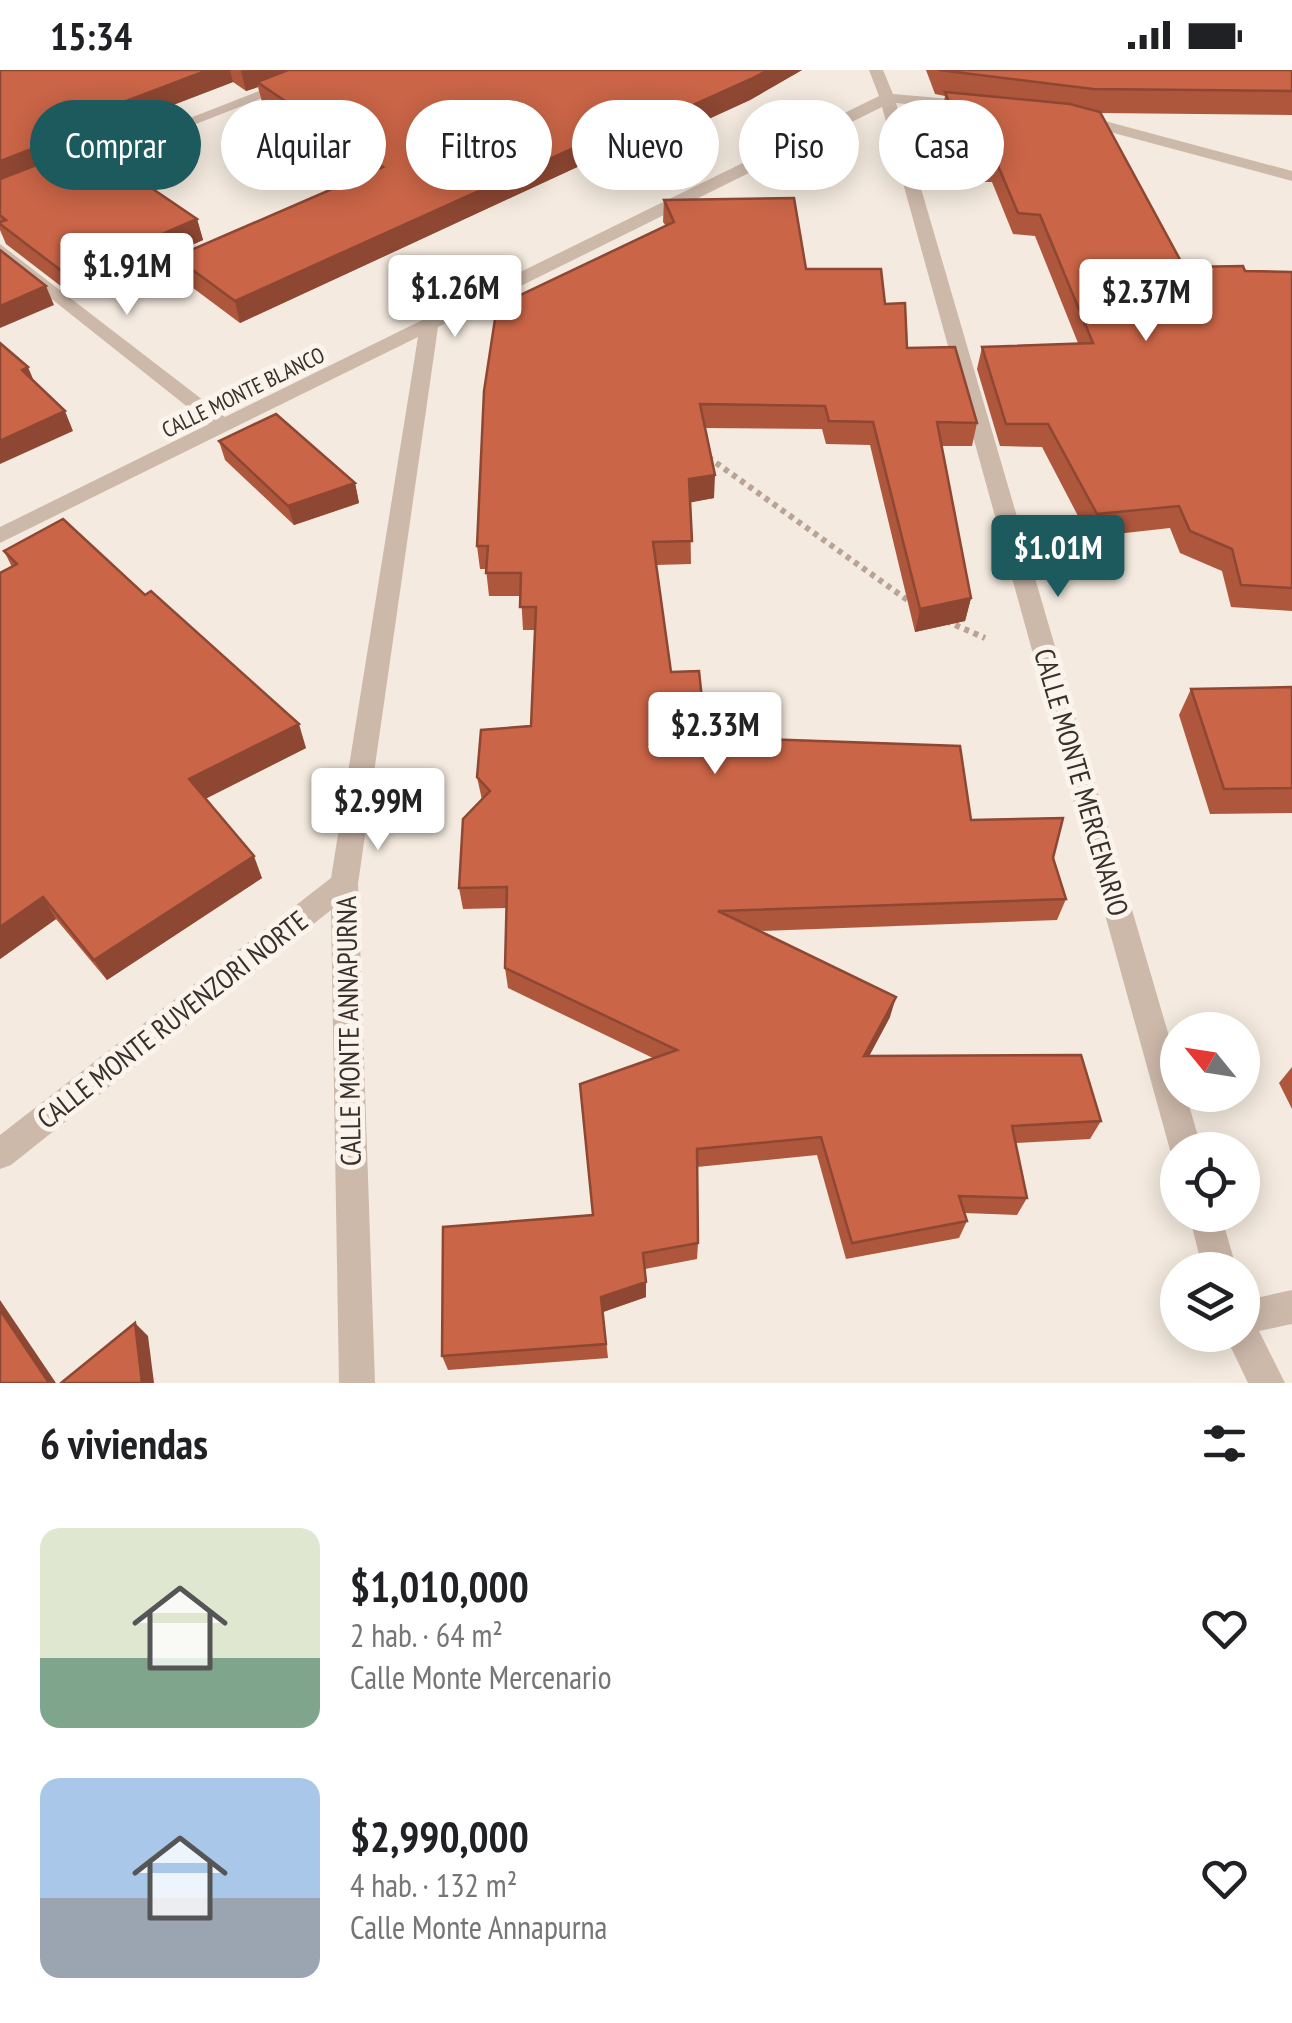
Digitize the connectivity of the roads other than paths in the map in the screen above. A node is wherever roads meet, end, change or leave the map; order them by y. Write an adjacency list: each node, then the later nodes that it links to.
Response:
1 (327, 70): 6 (street)
2 (876, 70): 3 (street, CALLE MONTE MERCENARIO)
3 (887, 98): 4 (street); 9 (street, CALLE MONTE BLANCO); 13 (street, CALLE MONTE MERCENARIO)
4 (909, 100)
5 (1052, 114): 7 (street)
6 (201, 118)
7 (1292, 176)
8 (0, 250): 10 (street)
9 (430, 326): 10 (street, CALLE MONTE BLANCO); 12 (street, CALLE MONTE ANNAPURNA)
10 (224, 426): 11 (street, CALLE MONTE BLANCO)
11 (0, 536)
12 (344, 884): 14 (street, CALLE MONTE RUVENZORI NORTE); 18 (street, CALLE MONTE ANNAPURNA)
13 (1181, 1132)
14 (0, 1154)
15 (1292, 1307): 16 (street)
16 (1260, 1314)
17 (1251, 1352): 19 (street)
18 (357, 1383)
19 (1267, 1383)

